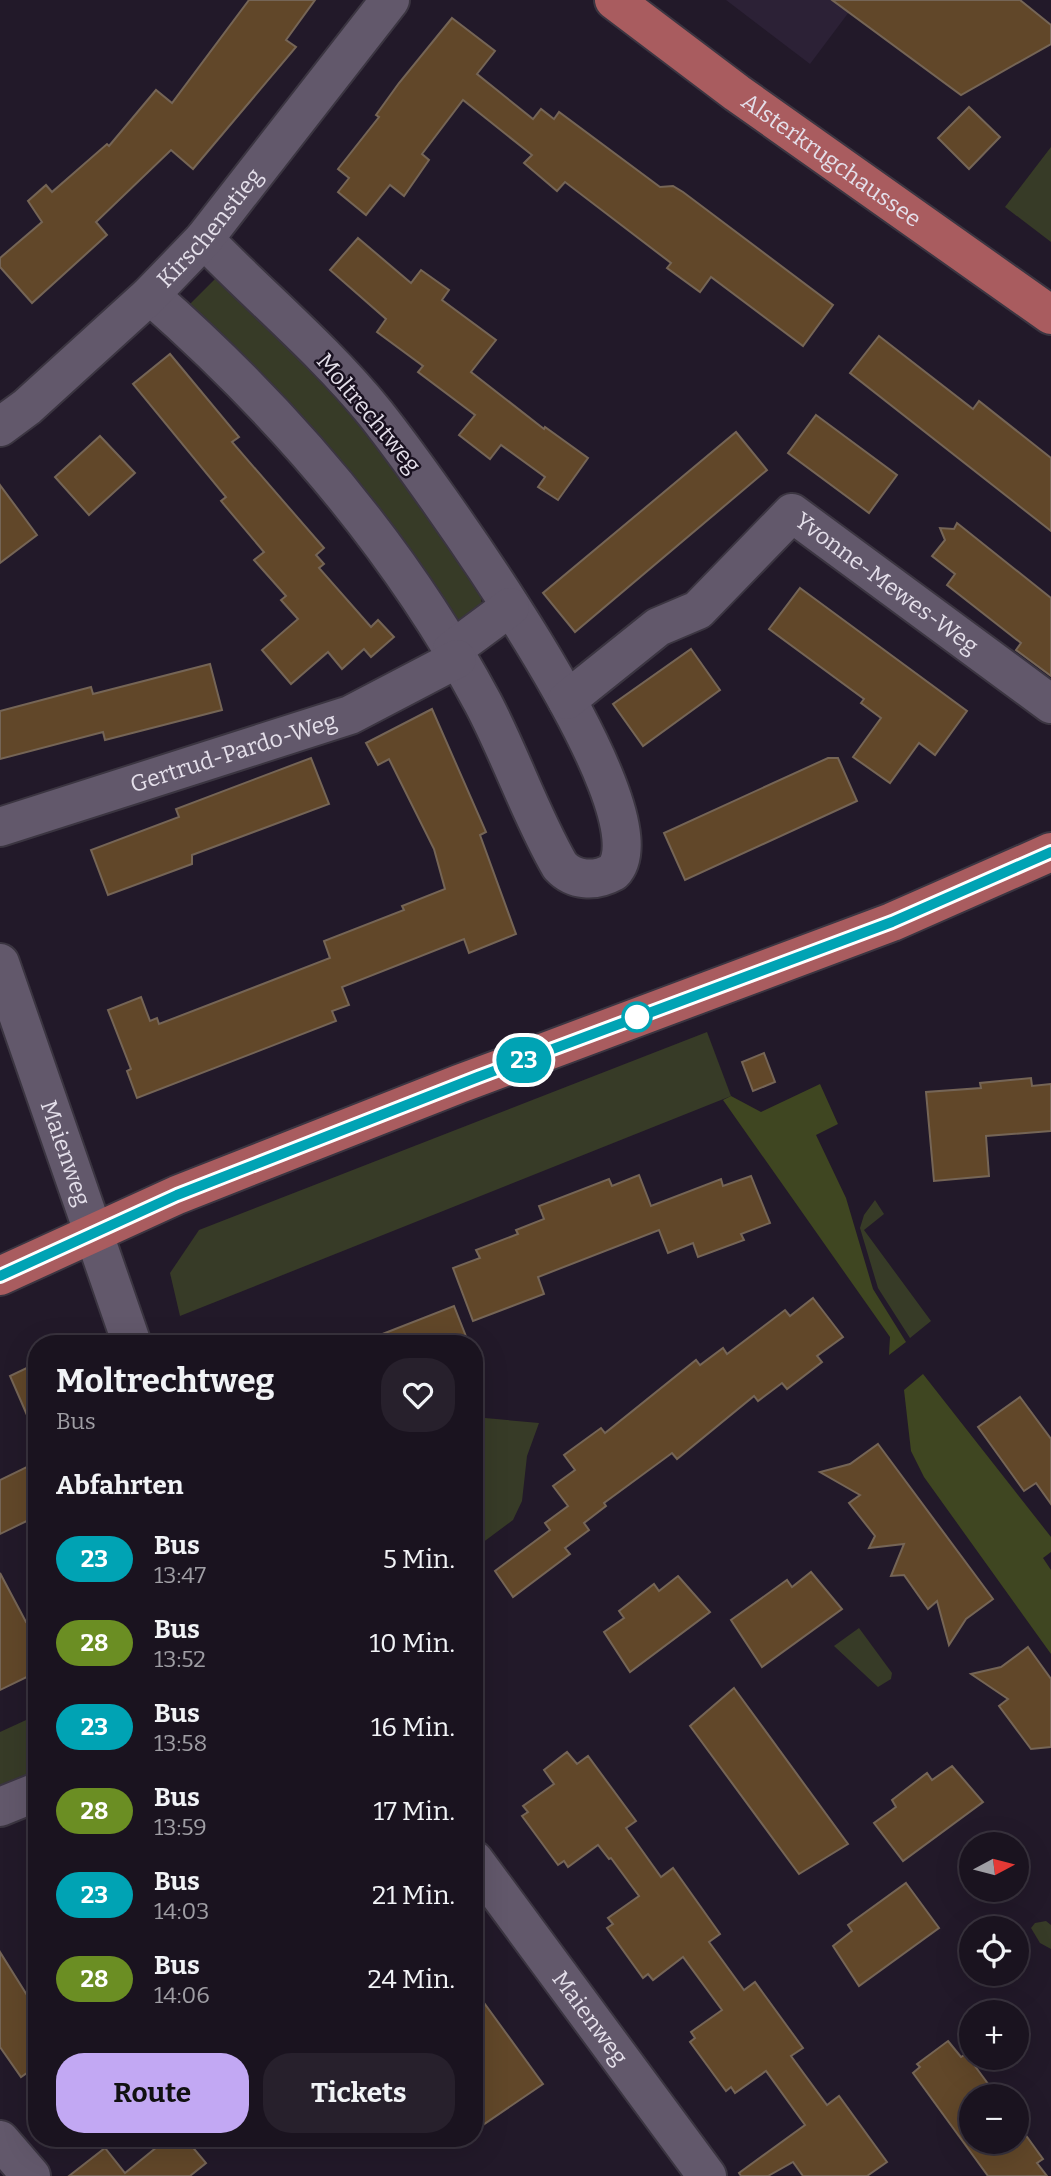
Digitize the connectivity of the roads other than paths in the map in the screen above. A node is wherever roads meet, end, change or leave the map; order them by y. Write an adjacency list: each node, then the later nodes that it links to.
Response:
1 (390, 0): 3 (street, Kirschenstieg)
2 (614, 0): 5 (main road, Alsterkrugchaussee)
3 (204, 239): 4 (street, Kirschenstieg); 7 (street, Moltrechtweg)
4 (150, 295): 6 (street, Kirschenstieg); 8 (street, Moltrechtweg)
5 (1051, 315)
6 (0, 427)
7 (510, 607): 8 (street); 9 (street, Moltrechtweg)
8 (455, 654): 9 (street, Moltrechtweg); 11 (street, Gertrud-Pardo-Weg)
9 (567, 700): 10 (street, Yvonne-Mewes-Weg)
10 (1051, 704)
11 (0, 827)
12 (1051, 852): 14 (main road)
13 (0, 963): 14 (street, Maienweg)
14 (92, 1233): 15 (main road); 16 (street, Maienweg)
15 (0, 1276)
16 (129, 1335)
17 (28, 1796): 18 (street)
18 (0, 1807)
19 (483, 1872): 22 (street, Maienweg)
20 (0, 2140): 21 (street)
21 (31, 2176)
22 (707, 2176)

